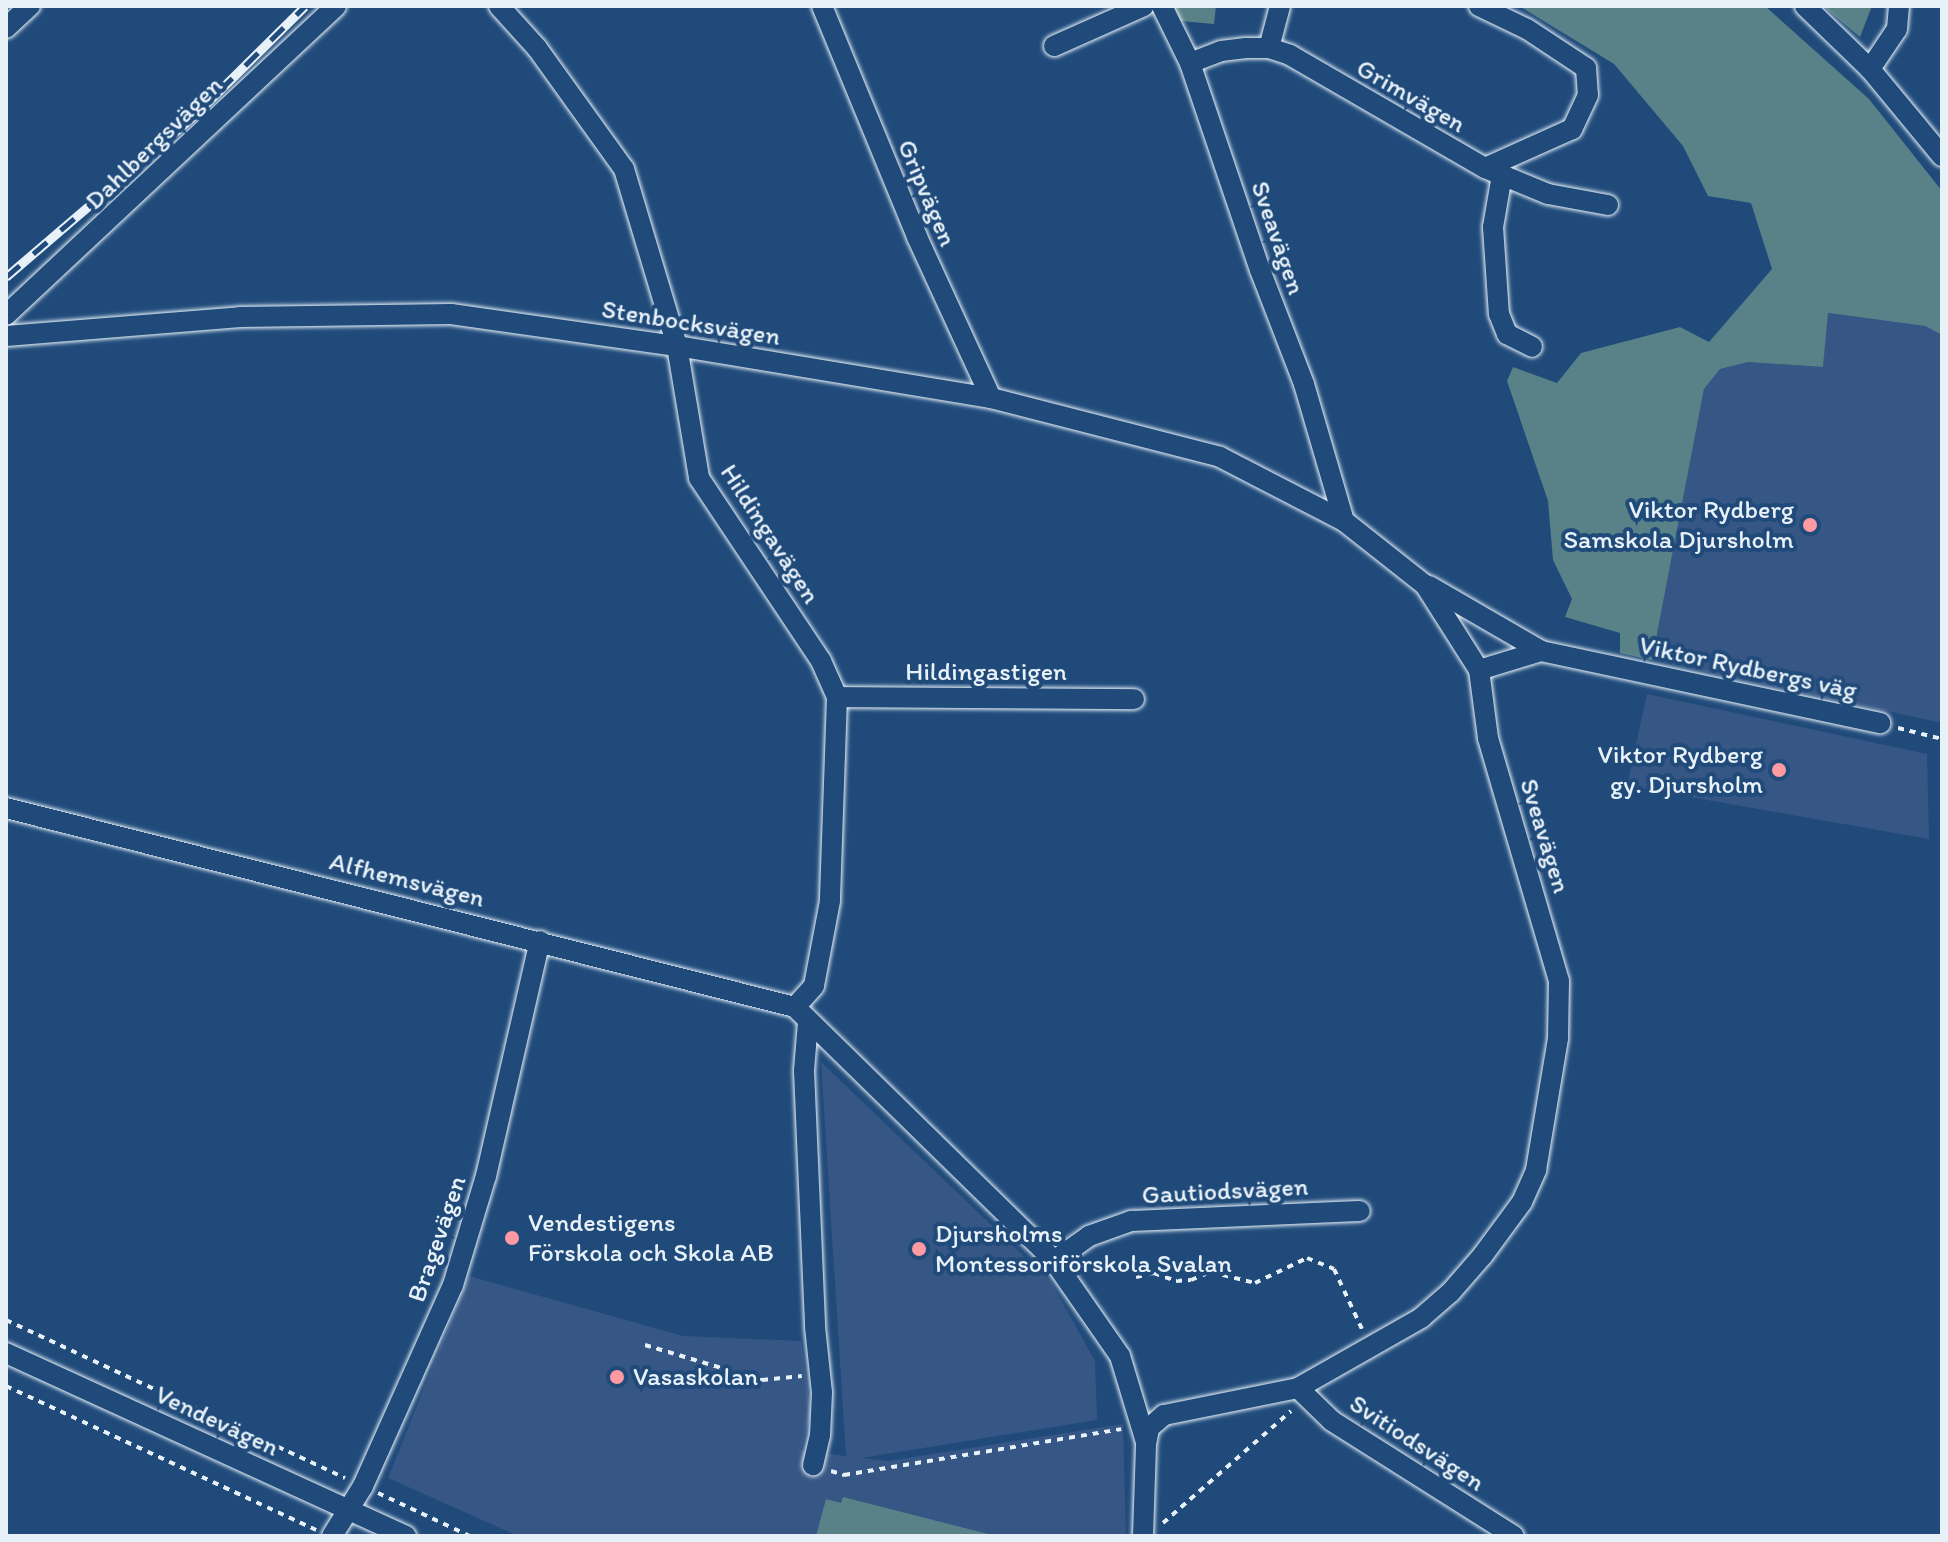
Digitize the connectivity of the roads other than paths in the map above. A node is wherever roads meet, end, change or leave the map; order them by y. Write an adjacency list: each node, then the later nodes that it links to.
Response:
1 (30, 6): 11 (street)
2 (336, 6): 19 (street, Dahlbergsvägen)
3 (499, 6): 21 (street, Hildingavägen)
4 (822, 6): 23 (street, Gripvägen)
5 (1144, 6): 12 (street)
6 (1162, 6): 14 (street, Sveavägen)
7 (1280, 6): 13 (street)
8 (1479, 6): 17 (street)
9 (1805, 6): 15 (street)
10 (1899, 6): 15 (street)
11 (6, 28)
12 (1054, 46)
13 (1269, 48): 14 (street, Grimvägen); 17 (street, Grimvägen)
14 (1190, 63): 24 (street, Sveavägen)
15 (1870, 69): 16 (street)
16 (1942, 156)
17 (1493, 171): 18 (street, Grimvägen); 22 (street)
18 (1608, 205)
19 (6, 315)
20 (6, 336): 21 (street, Stenbocksvägen)
21 (677, 346): 23 (street, Stenbocksvägen); 28 (street, Hildingavägen)
22 (1532, 347)
23 (991, 398): 24 (street, Stenbocksvägen)
24 (1344, 521): 25 (street, Sveavägen)
25 (1425, 585): 26 (street, Viktor Rydbergs väg); 27 (street, Sveavägen)
26 (1541, 651): 27 (street, Viktor Rydbergs väg); 30 (street, Viktor Rydbergs väg)
27 (1479, 670): 37 (street, Sveavägen)
28 (837, 697): 29 (street, Hildingastigen); 33 (street, Hildingavägen)
29 (1134, 699)
30 (1880, 723)
31 (6, 808): 32 (street, Alfhemsvägen)
32 (540, 941): 33 (street, Alfhemsvägen); 40 (street, Bragevägen)
33 (801, 1015): 35 (street); 39 (street, Hildingavägen)
34 (1360, 1211): 35 (street, Gautiodsvägen)
35 (1054, 1261): 38 (street)
36 (6, 1353): 40 (street, Vendevägen)
37 (1303, 1392): 38 (street, Sveavägen); 44 (street, Svitiodsvägen)
38 (1144, 1435): 41 (street)
39 (813, 1465)
40 (349, 1510): 42 (street, Bragevägen); 43 (street, Vendevägen)
41 (1152, 1531)
42 (330, 1536)
43 (406, 1536)
44 (1514, 1536)

